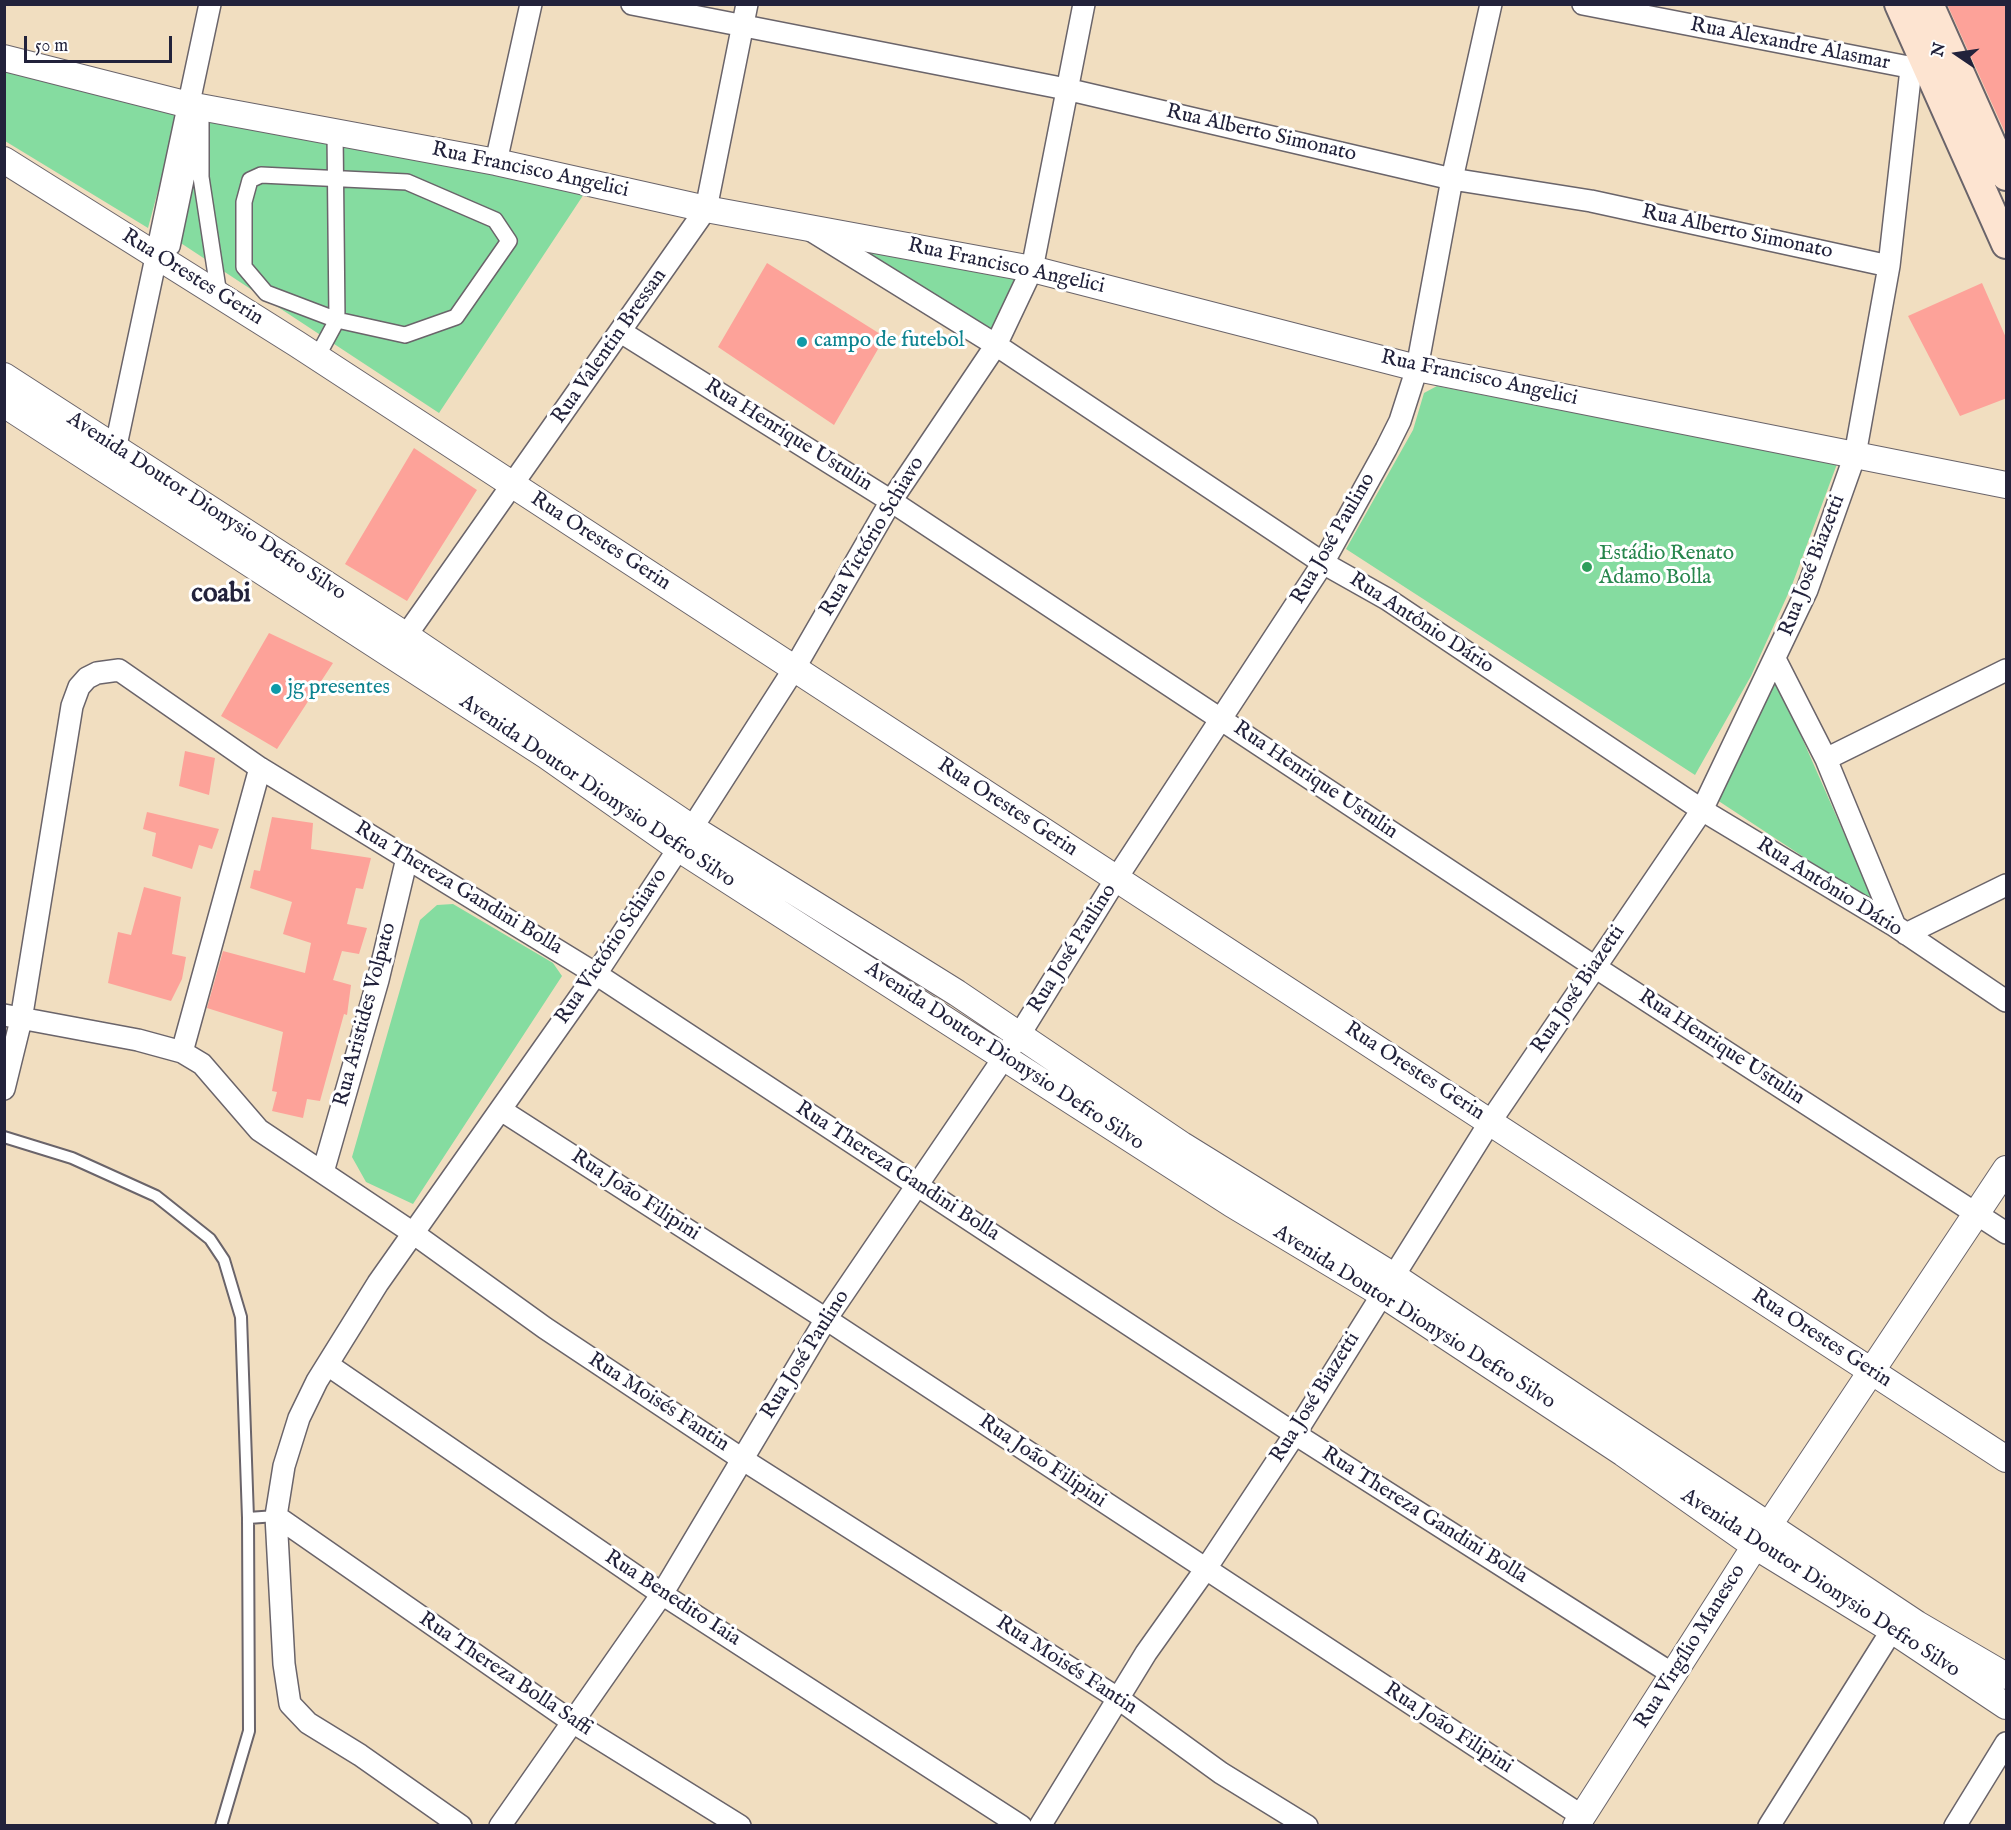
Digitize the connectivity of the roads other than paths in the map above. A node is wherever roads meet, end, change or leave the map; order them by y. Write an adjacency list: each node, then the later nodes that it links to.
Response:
1 (210, 4): 15 (street)
2 (531, 4): 18 (street)
3 (632, 4): 10 (street, Rua Alberto Simonato)
4 (747, 4): 10 (street, Rua Valentin Bressan)
5 (1084, 4): 14 (street, Rua Victório Schiavo)
6 (1491, 4): 21 (street, Rua José Paulino)
7 (1582, 4): 12 (street, Rua Alexandre Alasmar)
8 (1899, 4): 12 (main road)
9 (1929, 4): 13 (main road)
10 (743, 26): 14 (street, Rua Alberto Simonato); 22 (street, Rua Valentin Bressan)
11 (4, 58): 15 (street, Rua Francisco Angelici)
12 (1919, 70): 13 (street, Rua Alexandre Alasmar); 24 (main road); 26 (street, Rua José Biazetti)
13 (1959, 73): 19 (main road)
14 (1066, 89): 21 (street, Rua Alberto Simonato); 27 (street, Rua Victório Schiavo)
15 (195, 106): 16 (street, Rua Francisco Angelici); 25 (street); 28 (street)
16 (335, 132): 18 (street, Rua Francisco Angelici); 20 (street)
17 (4, 160): 25 (street, Rua Orestes Gerin)
18 (496, 162): 22 (street, Rua Francisco Angelici)
19 (2007, 176)
20 (336, 178): 29 (street); 29 (street); 29 (street)
21 (1452, 179): 26 (street, Rua Alberto Simonato); 33 (street, Rua José Paulino)
22 (706, 209): 23 (street, Rua Francisco Angelici); 30 (street, Rua Valentin Bressan)
23 (806, 227): 27 (street, Rua Francisco Angelici); 31 (street, Rua Antônio Dário)
24 (2007, 244)
25 (166, 256): 28 (street, Rua Orestes Gerin); 37 (street)
26 (1889, 266): 36 (street, Rua José Biazetti)
27 (1032, 269): 31 (street, Rua Victório Schiavo); 33 (street, Rua Francisco Angelici)
28 (219, 295): 32 (street, Rua Orestes Gerin)
29 (337, 320): 32 (street)
30 (621, 332): 38 (street, Rua Valentin Bressan); 40 (street, Rua Henrique Ustulin)
31 (996, 345): 40 (street, Rua Victório Schiavo); 41 (street, Rua Antônio Dário)
32 (317, 357): 38 (street, Rua Orestes Gerin)
33 (1418, 368): 36 (street, Rua Francisco Angelici); 41 (street, Rua José Paulino)
34 (4, 376): 37 (street, Avenida Doutor Dionysio Defro Silvo)
35 (4, 404): 37 (street, Avenida Doutor Dionysio Defro Silvo)
36 (1855, 455): 39 (street, Rua Francisco Angelici); 43 (street, Rua José Biazetti)
37 (110, 460): 42 (street, Avenida Doutor Dionysio Defro Silvo)
38 (511, 485): 42 (street, Rua Valentin Bressan); 44 (street, Rua Orestes Gerin)
39 (2007, 485)
40 (891, 501): 44 (street, Rua Victório Schiavo); 46 (street, Rua Henrique Ustulin)
41 (1323, 563): 46 (street, Rua José Paulino); 49 (street, Rua Antônio Dário)
42 (399, 645): 50 (street, Avenida Doutor Dionysio Defro Silvo); 51 (street, Avenida Doutor Dionysio Defro Silvo)
43 (1776, 659): 47 (street); 49 (street, Rua José Biazetti)
44 (794, 669): 50 (street, Rua Victório Schiavo); 53 (street, Rua Orestes Gerin)
45 (2007, 670): 47 (street)
46 (1222, 719): 53 (street, Rua José Paulino); 56 (street, Rua Henrique Ustulin)
47 (1826, 759): 55 (street)
48 (260, 768): 52 (street, Rua Thereza Gandini Bolla); 59 (street, Rua Thereza Gandini Bolla); 61 (street)
49 (1702, 810): 55 (street, Rua Antônio Dário); 56 (street, Rua José Biazetti)
50 (692, 828): 51 (street, Rua Victório Schiavo); 60 (street, Avenida Doutor Dionysio Defro Silvo)
51 (678, 848): 57 (street, Rua Victório Schiavo); 62 (street, Avenida Doutor Dionysio Defro Silvo)
52 (407, 858): 57 (street, Rua Thereza Gandini Bolla); 68 (street, Rua Aristides Volpato)
53 (1116, 879): 60 (street, Rua José Paulino); 65 (street, Rua Orestes Gerin)
54 (2007, 885): 55 (street)
55 (1900, 930): 58 (street, Rua Antônio Dário)
56 (1595, 967): 65 (street, Rua José Biazetti); 70 (street, Rua Henrique Ustulin)
57 (596, 974): 64 (street, Rua Victório Schiavo); 69 (street, Rua Thereza Gandini Bolla)
58 (2007, 1000)
59 (13, 1017): 61 (street, Rua Moisés Fantin); 63 (street)
60 (1020, 1034): 62 (street, Rua José Paulino); 73 (street, Avenida Doutor Dionysio Defro Silvo)
61 (182, 1052): 68 (street, Rua Moisés Fantin)
62 (1004, 1059): 69 (street, Rua José Paulino); 73 (street, Avenida Doutor Dionysio Defro Silvo)
63 (4, 1089)
64 (501, 1110): 71 (street, Rua Victório Schiavo); 74 (street, Rua João Filipini)
65 (1490, 1122): 73 (street, Rua José Biazetti); 76 (street, Rua Orestes Gerin)
66 (4, 1137): 81 (lane)
67 (2007, 1169): 70 (street, Rua Virgílio Manesco)
68 (323, 1172): 71 (street, Rua Moisés Fantin)
69 (916, 1185): 74 (street, Rua José Paulino); 77 (street, Rua Thereza Gandini Bolla)
70 (1977, 1214): 72 (street, Rua Henrique Ustulin); 76 (street, Rua Virgílio Manesco)
71 (413, 1233): 75 (street, Rua Victório Schiavo); 78 (street, Rua Moisés Fantin)
72 (2007, 1233)
73 (1387, 1285): 77 (street, Rua José Biazetti); 82 (street, Avenida Doutor Dionysio Defro Silvo); 83 (street, Avenida Doutor Dionysio Defro Silvo)
74 (826, 1319): 78 (street, Rua José Paulino); 84 (street, Rua João Filipini)
75 (328, 1365): 80 (street, Rua Victório Schiavo); 85 (street, Rua Benedito Iaia)
76 (1873, 1373): 79 (street, Rua Orestes Gerin); 82 (street, Rua Virgílio Manesco)
77 (1295, 1434): 84 (street, Rua José Biazetti); 87 (street, Rua Thereza Gandini Bolla)
78 (742, 1458): 85 (street, Rua José Paulino); 89 (street, Rua Moisés Fantin)
79 (2007, 1459)
80 (276, 1516): 81 (lane); 91 (street, Rua Thereza Bolla Saffi); 96 (street, Rua Victório Schiavo)
81 (248, 1518): 95 (lane)
82 (1770, 1525): 83 (street, Rua Virgílio Manesco); 88 (street, Avenida Doutor Dionysio Defro Silvo)
83 (1755, 1546): 86 (street, Avenida Doutor Dionysio Defro Silvo); 87 (street, Rua Virgílio Manesco)
84 (1205, 1570): 89 (street, Rua José Biazetti); 93 (street, Rua João Filipini)
85 (662, 1594): 91 (street, Rua José Paulino); 98 (street, Rua Benedito Iaia)
86 (1892, 1630): 90 (street, Avenida Doutor Dionysio Defro Silvo); 101 (street)
87 (1674, 1675): 93 (street, Rua Virgílio Manesco)
88 (2007, 1676)
89 (1119, 1699): 99 (street, Rua José Biazetti); 100 (street, Rua Moisés Fantin)
90 (2007, 1706)
91 (571, 1721): 94 (street, Rua José Paulino); 97 (street, Rua Thereza Bolla Saffi)
92 (2007, 1743): 102 (street)
93 (1579, 1821)
94 (500, 1825)
95 (221, 1826)
96 (461, 1826)
97 (740, 1826)
98 (1022, 1826)
99 (1040, 1826)
100 (1307, 1826)
101 (1769, 1826)
102 (1955, 1826)

